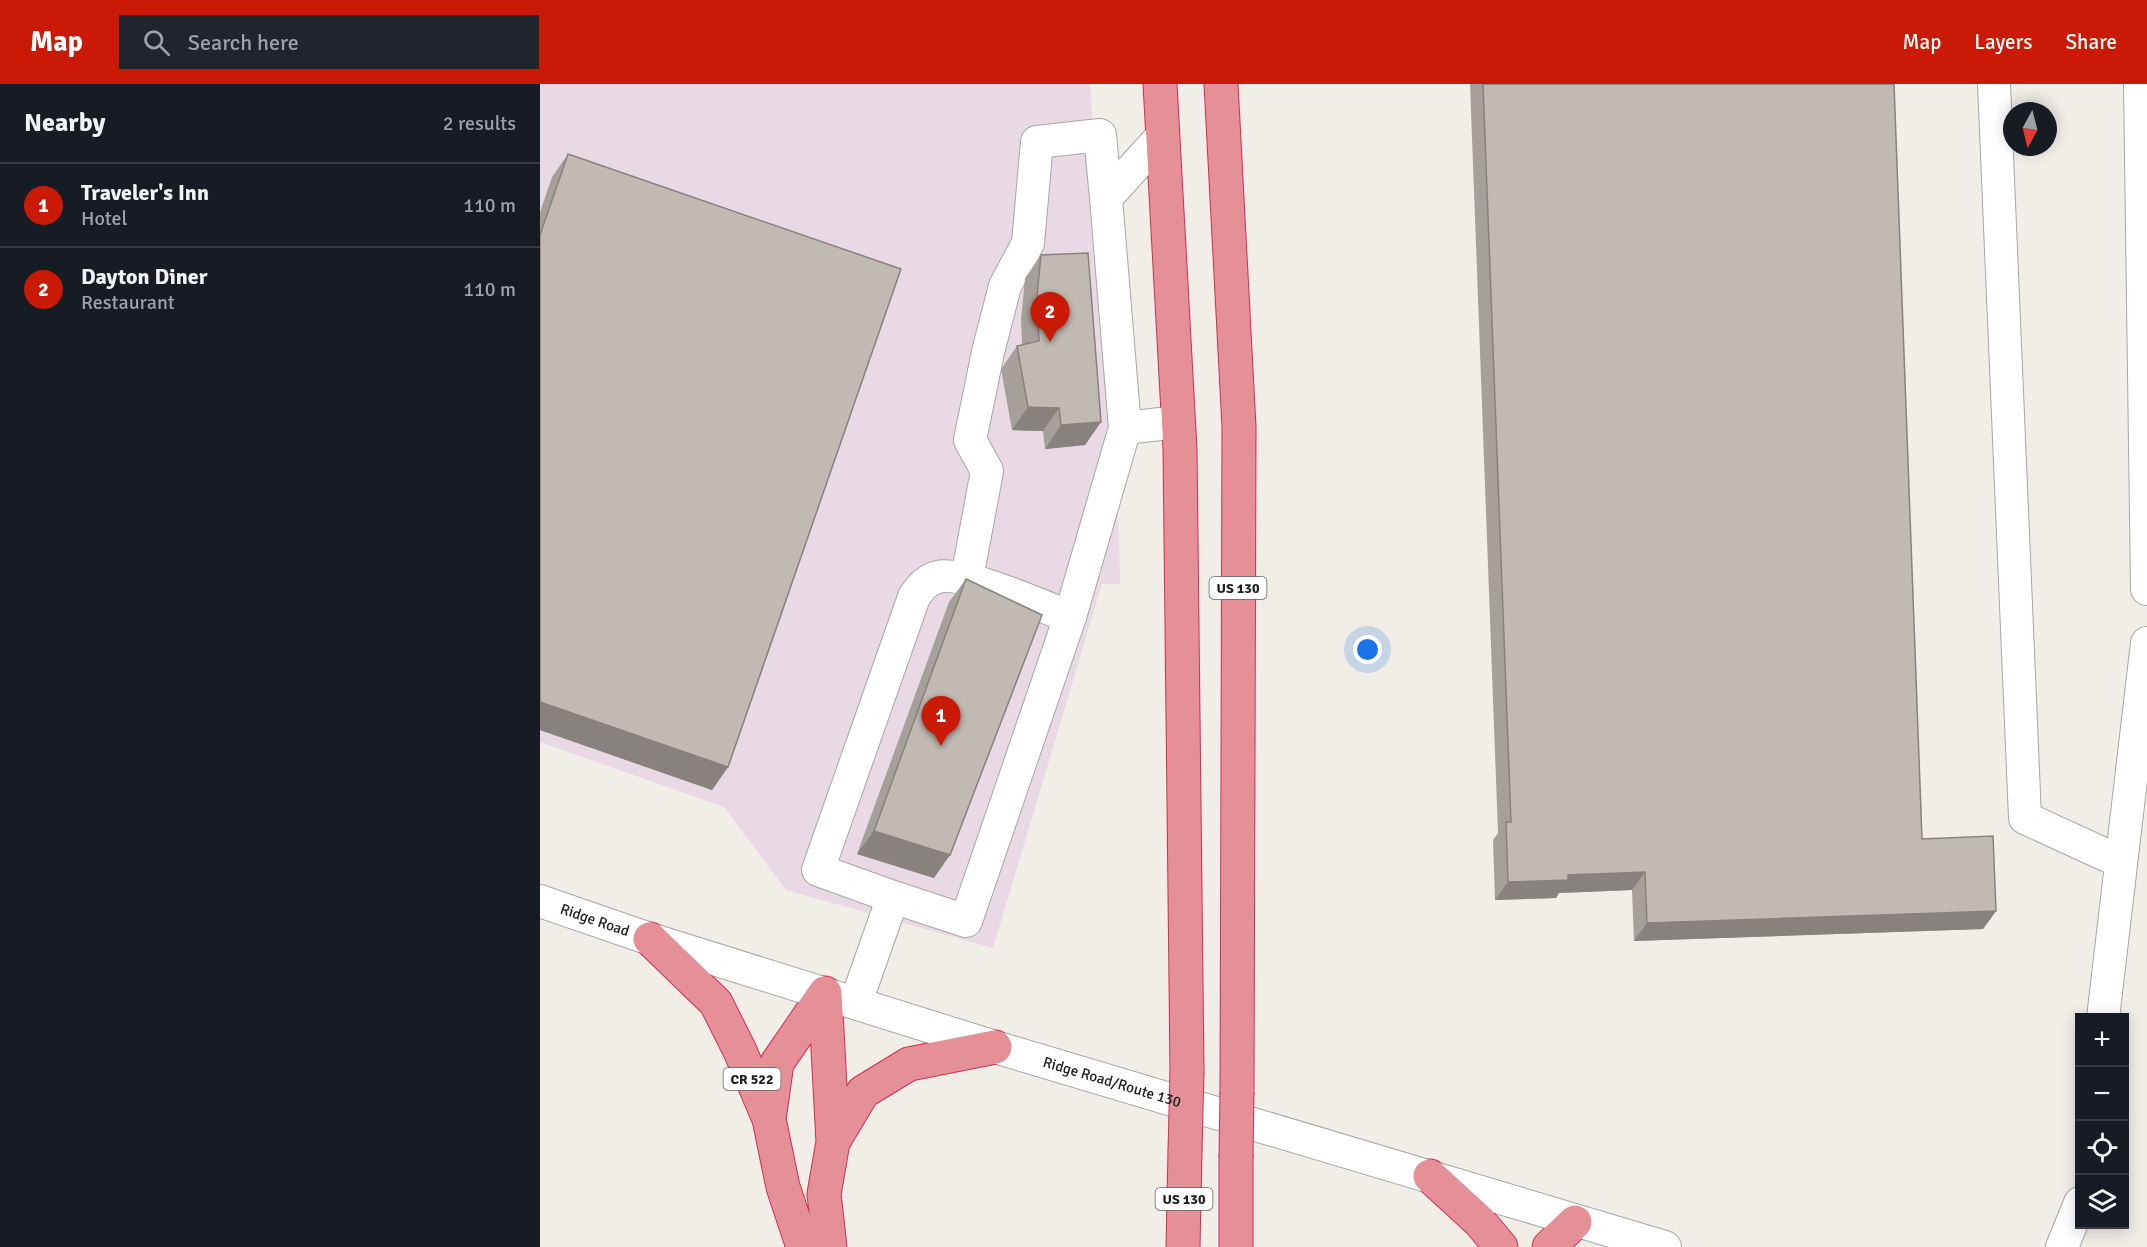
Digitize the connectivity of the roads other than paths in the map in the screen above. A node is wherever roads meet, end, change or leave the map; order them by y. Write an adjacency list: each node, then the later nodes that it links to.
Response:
1 (1160, 84): 5 (highway, US 130)
2 (1221, 84): 29 (highway, US 130, bridge)
3 (1994, 84): 13 (street)
4 (2139, 84): 10 (street)
5 (1163, 135): 6 (street); 7 (highway, US 130)
6 (1106, 198): 8 (street); 9 (street)
7 (1178, 422): 8 (street); 28 (highway, US 130, bridge)
8 (1125, 428): 11 (street)
9 (967, 579): 11 (street); 14 (street)
10 (2147, 589)
11 (1070, 616): 14 (street)
12 (2147, 644): 13 (street)
13 (2121, 862): 19 (street)
14 (893, 897): 18 (street)
15 (540, 901): 16 (street, Ridge Road / CR 522)
16 (650, 939): 17 (street, Ridge Road/Route 130 / CR 522); 21 (highway, CR 522)
17 (825, 993): 18 (street, Ridge Road/Route 130 / CR 522); 21 (highway); 22 (highway)
18 (856, 1002): 20 (street, Ridge Road/Route 130 / CR 522)
19 (2103, 1013)
20 (995, 1047): 22 (highway); 23 (street, Ridge Road/Route 130 / CR 522)
21 (769, 1119): 26 (highway, CR 522)
22 (833, 1142): 27 (highway)
23 (1430, 1176): 25 (street, Ridge Road/Route 130 / CR 522); 30 (highway)
24 (2075, 1213): 33 (street)
25 (1576, 1234): 31 (highway); 32 (street)
26 (803, 1247)
27 (830, 1247)
28 (1183, 1247)
29 (1236, 1247)
30 (1501, 1247)
31 (1549, 1247)
32 (1665, 1247)
33 (2062, 1247)

